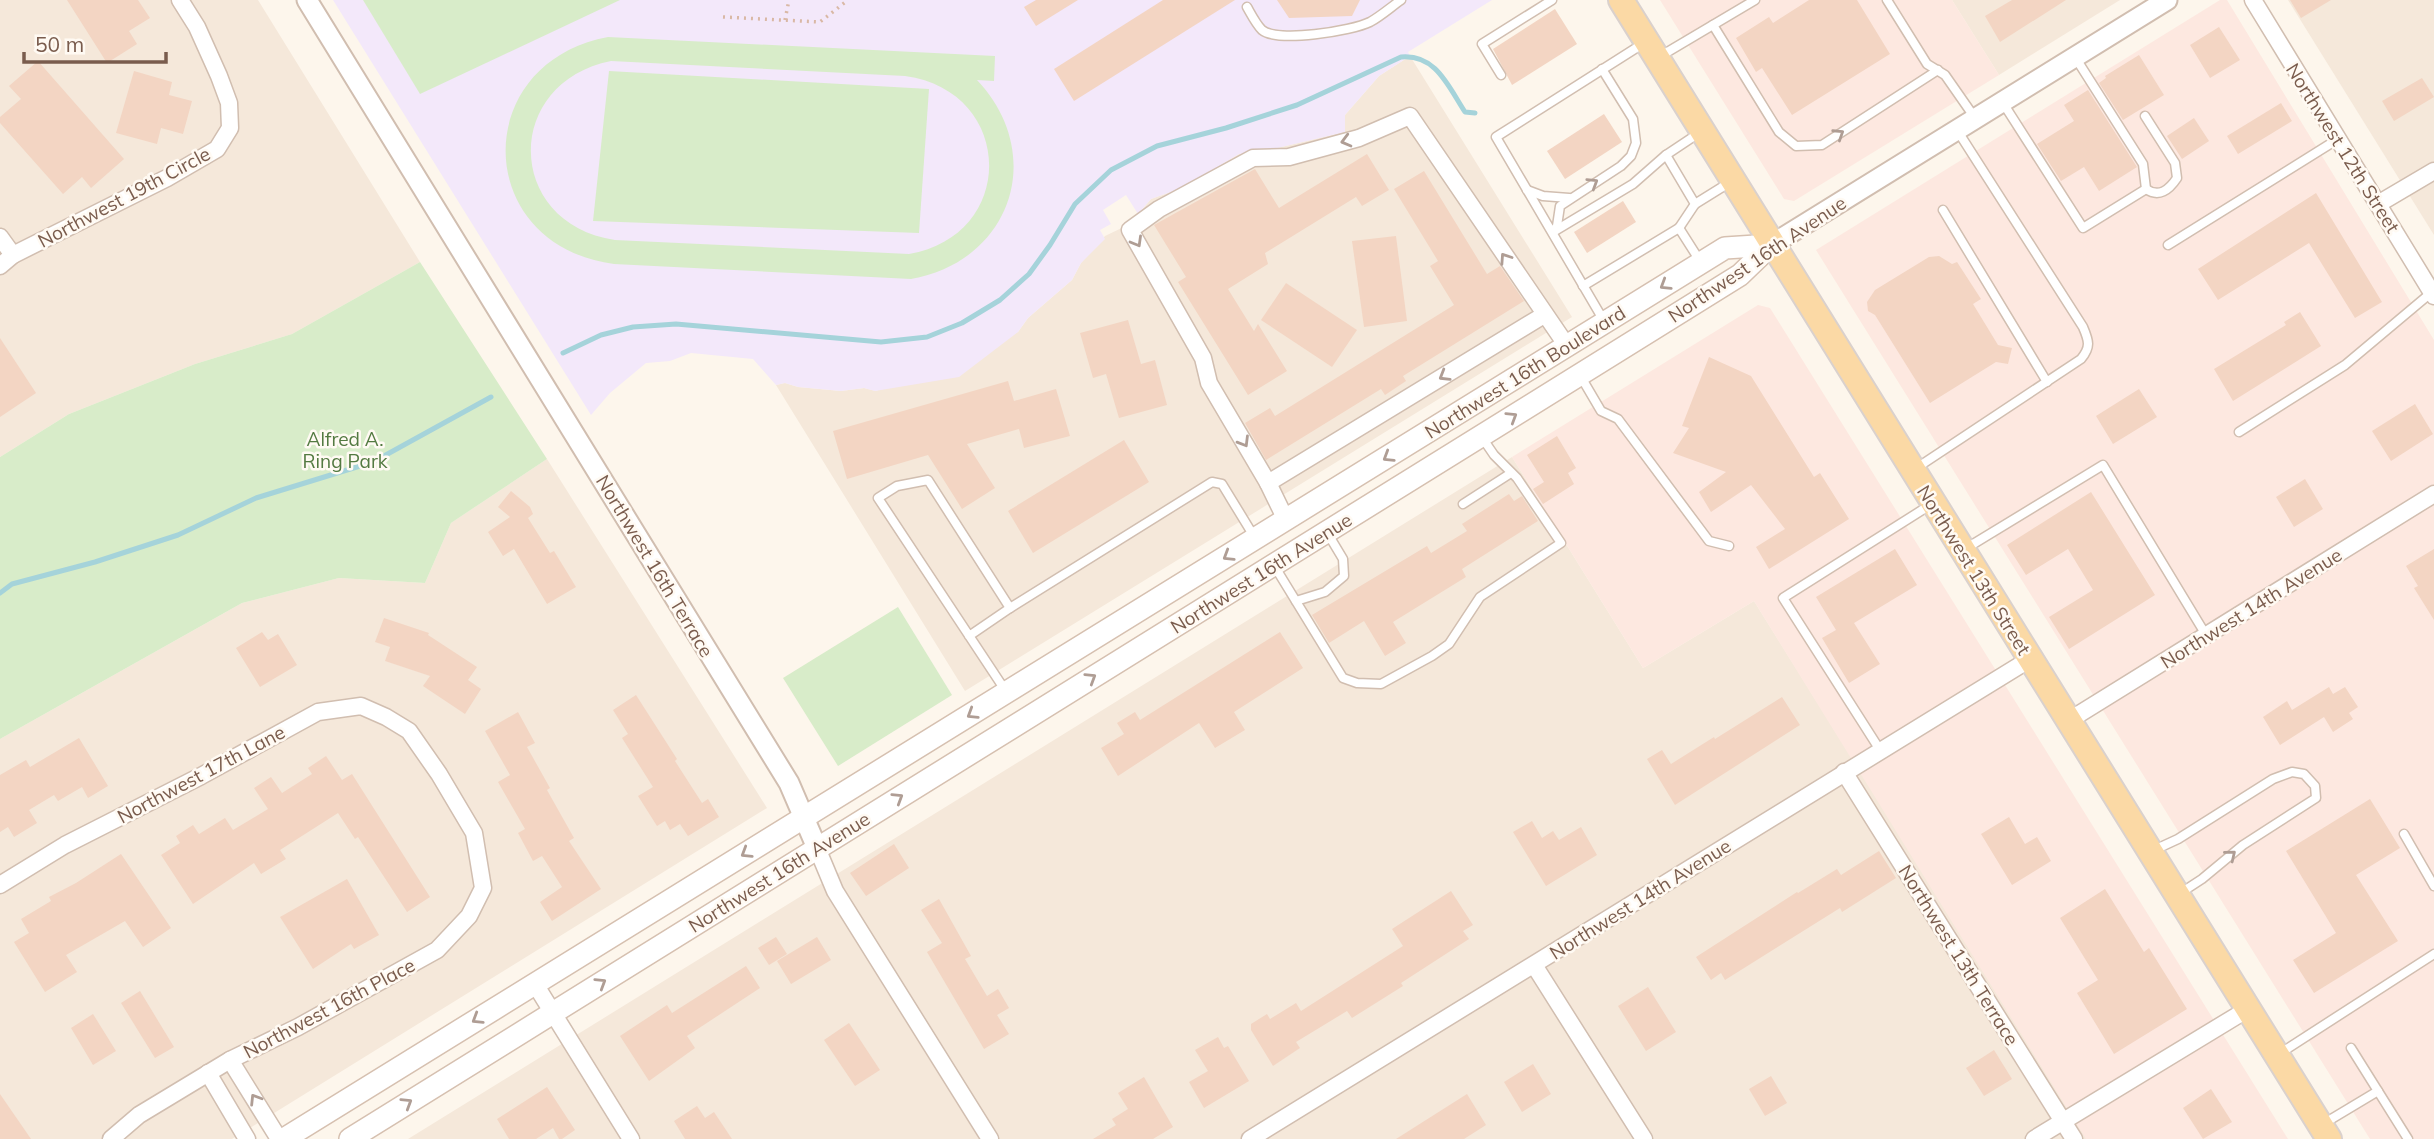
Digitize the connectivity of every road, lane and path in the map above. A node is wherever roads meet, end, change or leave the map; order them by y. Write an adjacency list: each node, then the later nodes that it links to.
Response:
1 (180, 0): 41 (street, Northwest 19th Circle)
2 (307, 0): 77 (street, Northwest 16th Terrace)
3 (789, 0): 14 (path)
4 (848, 0): 14 (path)
5 (1401, 0): 12 (lane)
6 (1552, 0): 20 (lane)
7 (1621, 0): 16 (main road, Northwest 13th Street)
8 (1755, 0): 15 (lane)
9 (1887, 0): 19 (lane)
10 (2167, 0): 17 (street, Northwest 16th Avenue)
11 (2253, 0): 26 (street, Northwest 12th Street)
12 (1247, 7)
13 (723, 17): 14 (path)
14 (785, 20)
15 (1713, 25): 16 (lane); 19 (lane, one-way to 19)
16 (1652, 50): 18 (lane); 25 (main road, Northwest 13th Street)
17 (2075, 57): 21 (street, Northwest 16th Avenue); 30 (lane)
18 (1602, 69): 31 (lane); 32 (lane, one-way to 18)
19 (1938, 70): 23 (lane)
20 (1501, 75)
21 (2003, 102): 23 (street, Northwest 16th Avenue); 30 (lane)
22 (2145, 116): 30 (lane)
23 (1975, 118): 24 (street, Northwest 16th Avenue)
24 (1957, 130): 40 (street, Northwest 16th Avenue); 50 (lane)
25 (1702, 132): 27 (lane); 29 (main road, Northwest 13th Street)
26 (2338, 139): 34 (street, Northwest 12th Street); 39 (lane)
27 (1666, 155): 33 (lane); 37 (lane)
28 (2434, 171): 34 (street)
29 (1732, 181): 33 (lane); 40 (main road, Northwest 13th Street)
30 (2146, 189)
31 (1527, 190): 32 (lane); 37 (lane)
32 (1571, 198): 37 (lane)
33 (1695, 204): 36 (lane)
34 (2378, 204): 45 (street, Northwest 12th Street)
35 (1943, 211): 50 (lane)
36 (1679, 228): 42 (lane); 44 (lane)
37 (1553, 232): 44 (lane)
38 (0, 237): 41 (street)
39 (2168, 244)
40 (1772, 245): 42 (main road, Northwest 16th Boulevard); 49 (main road, Northwest 16th Avenue); 53 (main road, Northwest 13th Street)
41 (13, 255): 43 (street, Northwest 19th Circle)
42 (1701, 263): 47 (main road, Northwest 16th Boulevard, one-way to 47)
43 (0, 266)
44 (1583, 286): 47 (lane)
45 (2433, 294): 51 (lane)
46 (1544, 315): 48 (street); 55 (street, one-way to 55); 55 (street, one-way to 55)
47 (1605, 323): 48 (main road, Northwest 16th Boulevard)
48 (1567, 346): 59 (main road, Northwest 16th Boulevard, one-way to 59)
49 (1580, 375): 52 (main road, Northwest 16th Avenue, one-way to 49); 62 (lane)
50 (2047, 382): 53 (lane)
51 (2239, 432)
52 (1481, 436): 54 (lane); 60 (main road, Northwest 16th Avenue)
53 (1912, 471): 57 (main road, Northwest 13th Street)
54 (1511, 473): 58 (lane); 66 (lane)
55 (1268, 483): 59 (street)
56 (2434, 494): 69 (street, Northwest 14th Avenue)
57 (1933, 503): 64 (main road, Northwest 13th Street); 75 (lane)
58 (1463, 504)
59 (1286, 520): 61 (main road, Northwest 16th Avenue); 63 (main road)
60 (1326, 532): 63 (main road, Northwest 16th Avenue); 66 (lane)
61 (1256, 539): 67 (lane); 68 (main road, Northwest 16th Avenue, one-way to 68)
62 (1729, 546)
63 (1298, 550): 65 (main road, Northwest 16th Avenue)
64 (1962, 551): 69 (lane); 72 (main road, Northwest 13th Street)
65 (1274, 565): 66 (lane); 71 (main road, Northwest 16th Avenue)
66 (1296, 601)
67 (1010, 608): 70 (lane); 70 (lane)
68 (1109, 629): 71 (main road); 73 (main road, Northwest 16th Avenue)
69 (2206, 635): 74 (street, Northwest 14th Avenue)
70 (969, 636): 73 (lane)
71 (1121, 659): 80 (main road, Northwest 16th Avenue, one-way to 71)
72 (2030, 659): 74 (main road, Northwest 13th Street); 75 (street, Northwest 14th Avenue)
73 (1006, 692): 77 (main road, Northwest 16th Avenue, one-way to 77)
74 (2068, 721): 81 (main road, Northwest 13th Street)
75 (1880, 750): 76 (street, Northwest 14th Avenue)
76 (1844, 772): 86 (street, Northwest 14th Avenue); 95 (street, Northwest 13th Terrace)
77 (803, 817): 80 (street, Northwest 16th Terrace); 87 (main road, Northwest 16th Avenue, one-way to 87)
78 (474, 833): 82 (street, Northwest 17th Lane); 92 (street, Northwest 16th Place)
79 (2404, 834): 83 (lane)
80 (817, 848): 89 (main road, Northwest 16th Avenue, one-way to 80); 102 (street, Northwest 16th Terrace)
81 (2150, 852): 84 (main road, Northwest 13th Street); 84 (lane, one-way to 81)
82 (0, 885)
83 (2434, 886)
84 (2177, 895): 88 (main road, Northwest 13th Street)
85 (2434, 954): 91 (lane)
86 (1534, 965): 103 (street, Northwest 14th Avenue); 104 (street)
87 (535, 984): 89 (street); 99 (main road, Northwest 16th Avenue, one-way to 99)
88 (2248, 1009): 91 (main road, Northwest 13th Street); 95 (street)
89 (554, 1012): 100 (main road, Northwest 16th Avenue, one-way to 89); 101 (street)
90 (2351, 1048): 94 (lane)
91 (2276, 1056): 96 (main road, Northwest 13th Street)
92 (230, 1060): 93 (street, Northwest 16th Place); 99 (street, one-way to 92)
93 (208, 1073): 97 (street, Northwest 16th Place); 98 (street)
94 (2378, 1091): 96 (lane); 107 (lane)
95 (2063, 1121): 105 (street); 106 (street, Northwest 13th Terrace)
96 (2324, 1133)
97 (111, 1139)
98 (247, 1139)
99 (282, 1139)
100 (349, 1139)
101 (631, 1139)
102 (990, 1139)
103 (1250, 1139)
104 (1644, 1139)
105 (2034, 1139)
106 (2074, 1139)
107 (2408, 1139)

